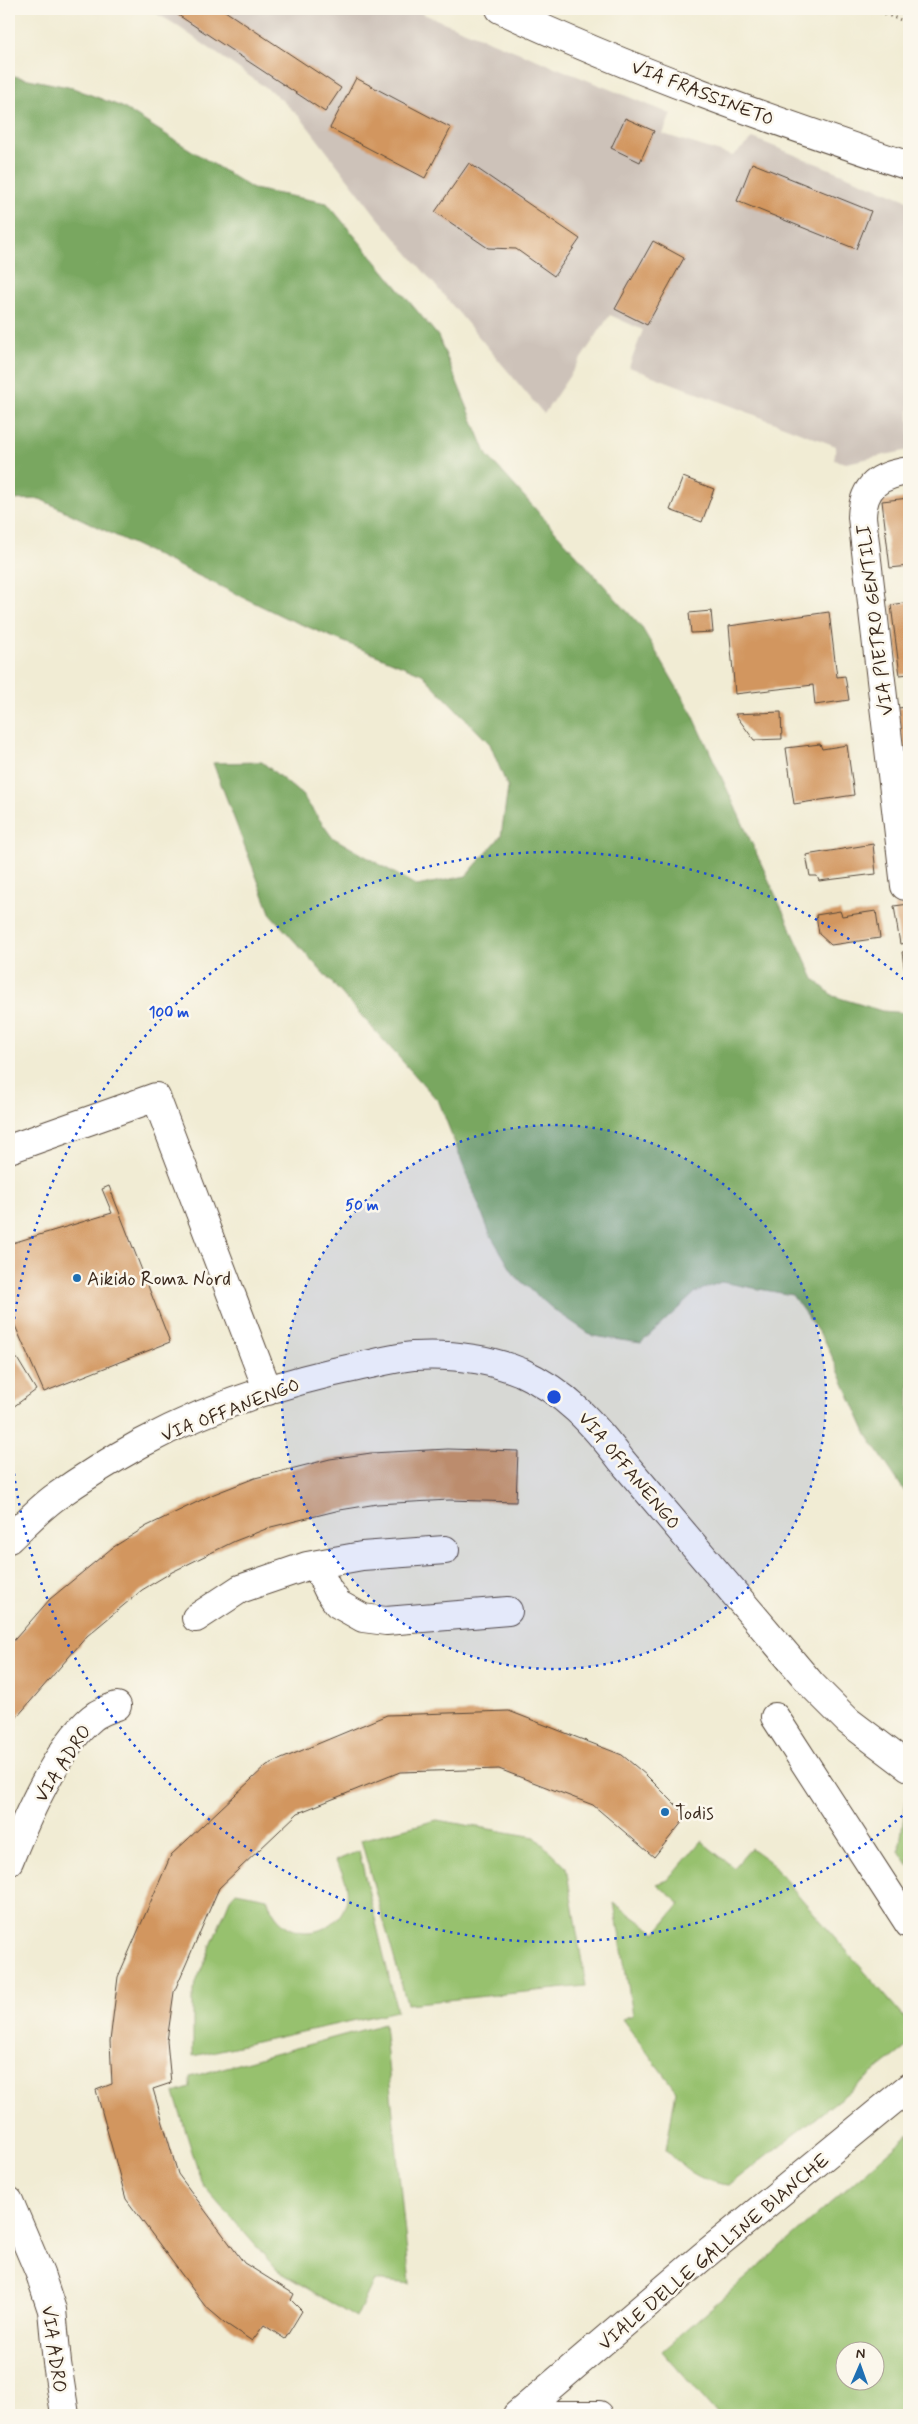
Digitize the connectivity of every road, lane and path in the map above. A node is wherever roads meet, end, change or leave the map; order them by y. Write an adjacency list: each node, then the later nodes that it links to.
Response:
1 (500, 9): 4 (street, VIA FRASSINETO)
2 (871, 9): 3 (path)
3 (909, 23)
4 (909, 166)
5 (909, 471): 6 (street, VIA PIETRO GENTILI)
6 (905, 886)
7 (9, 1149): 8 (street)
8 (268, 1392): 9 (street, VIA OFFANENGO); 16 (street, VIA OFFANENGO)
9 (9, 1539)
10 (445, 1550): 11 (street)
11 (316, 1564): 12 (street); 13 (street)
12 (508, 1611)
13 (196, 1618)
14 (117, 1706): 17 (street, VIA ADRO)
15 (775, 1718): 18 (street)
16 (909, 1767)
17 (9, 1861)
18 (909, 1924)
19 (909, 2087): 22 (street, VIALE DELLE GALLINE BIANCHE)
20 (9, 2201): 21 (street, VIA ADRO)
21 (65, 2415)
22 (517, 2415)
23 (556, 2415): 24 (street)
24 (599, 2415)

